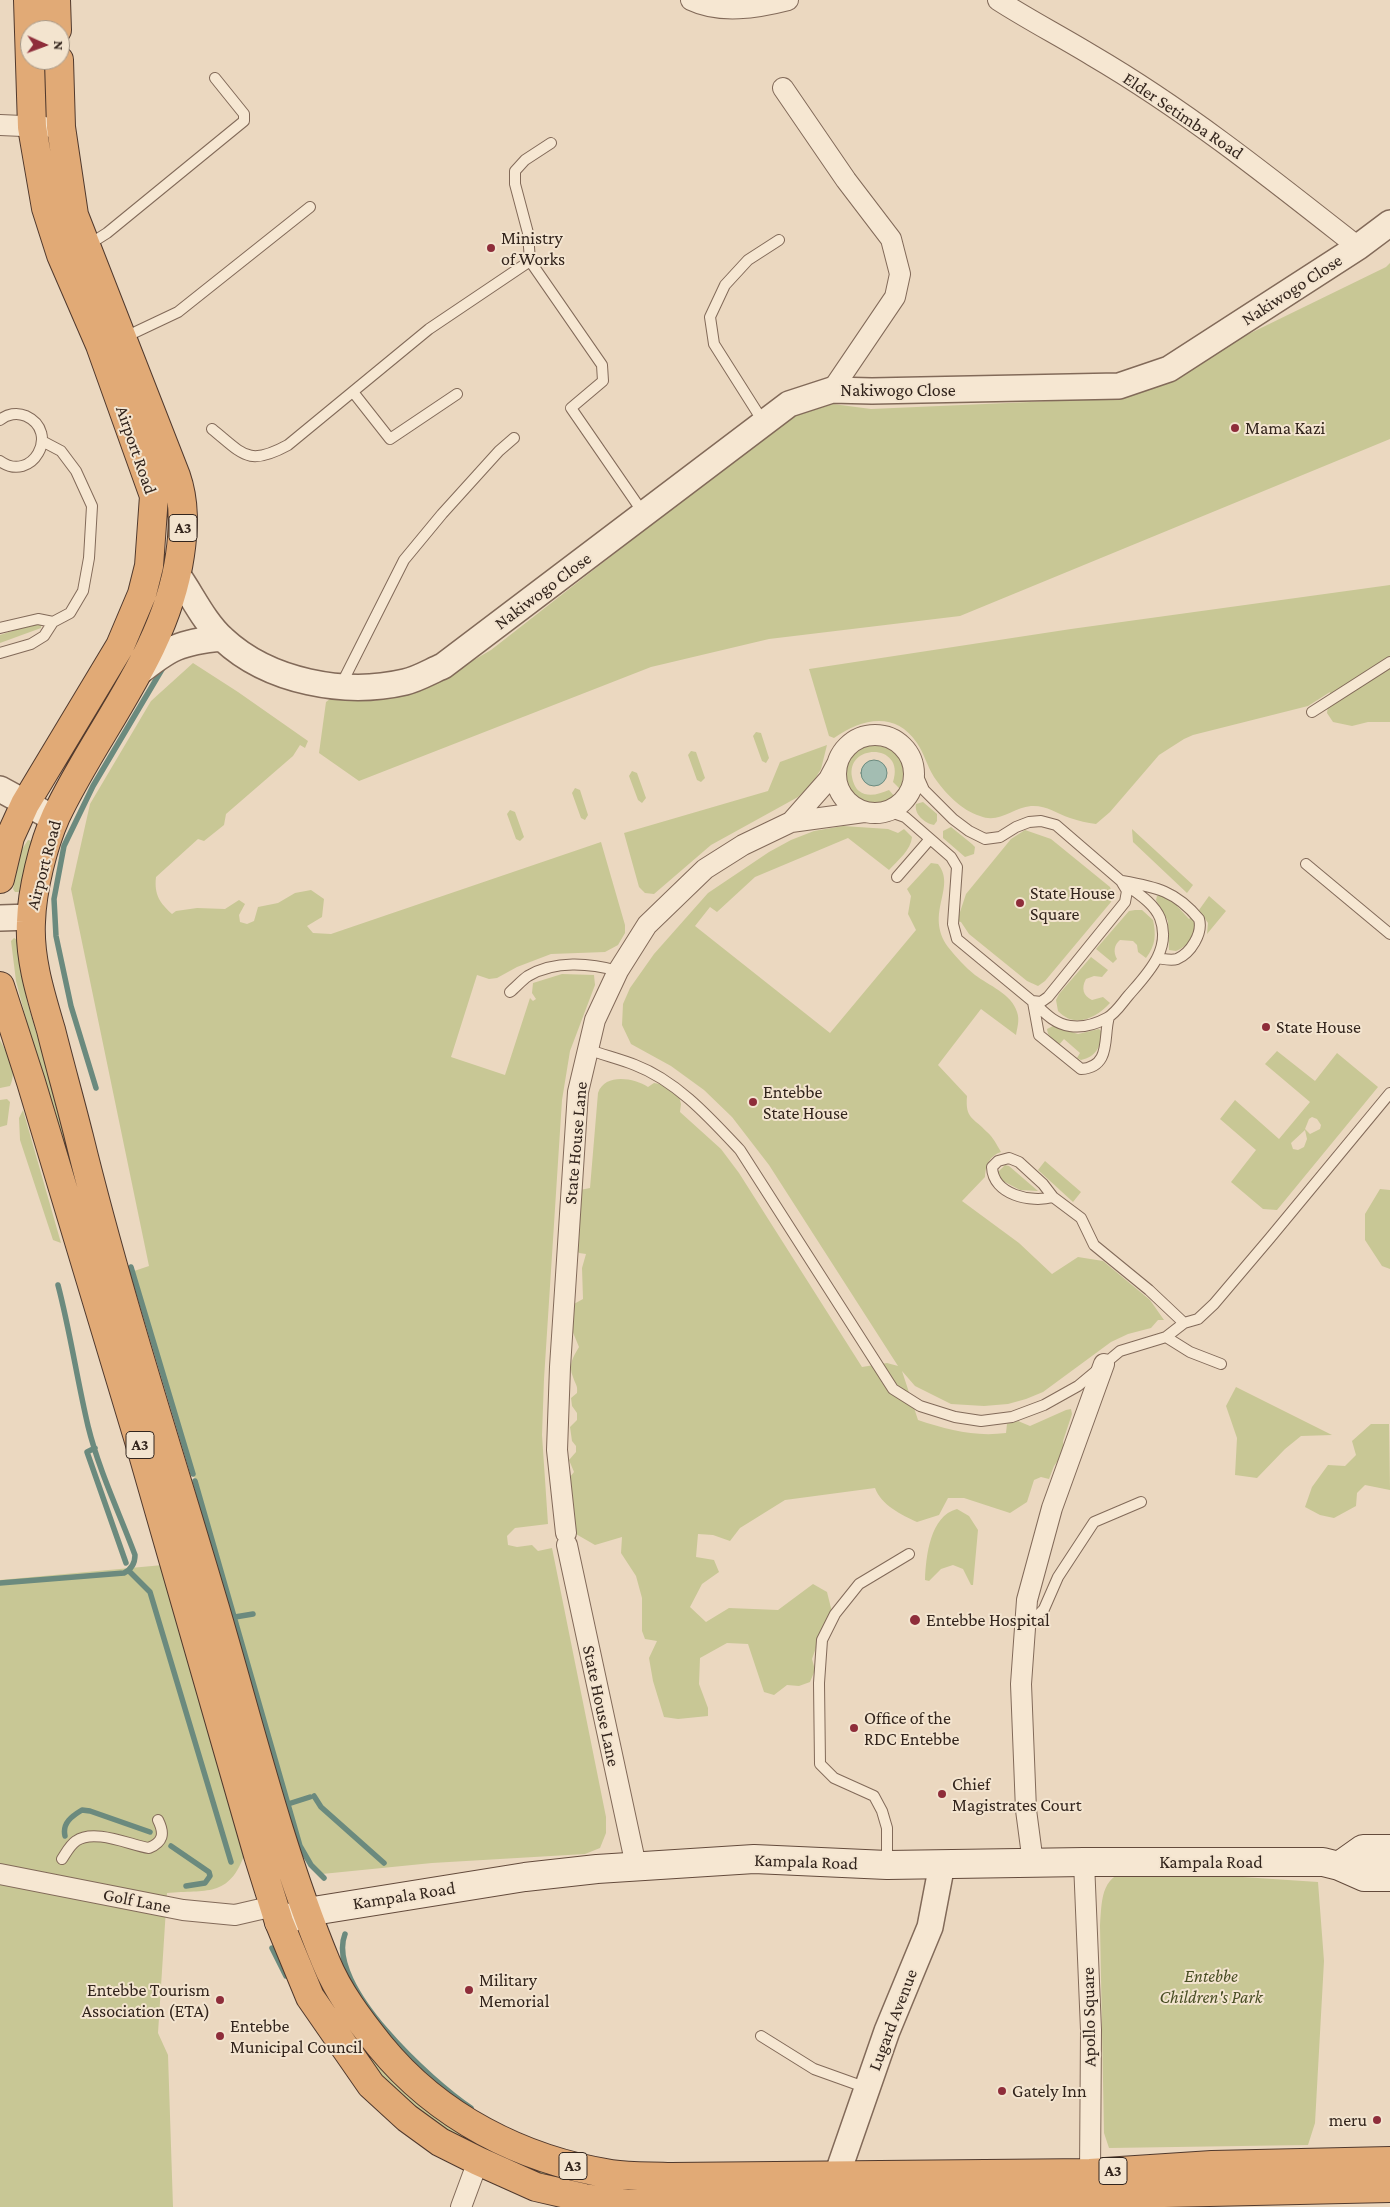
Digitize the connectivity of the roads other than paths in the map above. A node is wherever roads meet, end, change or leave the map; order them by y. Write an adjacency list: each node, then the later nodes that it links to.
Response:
1 (28, 0): 11 (highway, Airport Road / A3)
2 (56, 0): 6 (highway)
3 (691, 0): 4 (street)
4 (788, 0)
5 (998, 0): 18 (street, Elder Setimba Road)
6 (57, 20)
7 (59, 70): 12 (highway, Airport Road / A3)
8 (215, 78): 17 (lane)
9 (783, 88): 21 (street)
10 (0, 124): 11 (street)
11 (32, 127): 12 (street); 31 (highway, Airport Road / A3)
12 (61, 127): 17 (highway, Airport Road / A3)
13 (551, 143): 19 (lane)
14 (310, 207): 20 (lane)
15 (1390, 223): 18 (street, Nakiwogo Close)
16 (779, 240): 25 (lane)
17 (85, 247): 20 (highway, Airport Road / A3)
18 (1358, 248): 21 (street, Nakiwogo Close)
19 (530, 261): 22 (lane); 32 (lane)
20 (122, 338): 30 (highway, Airport Road / A3)
21 (832, 390): 25 (street, Nakiwogo Close)
22 (353, 392): 23 (lane); 26 (lane)
23 (457, 394)
24 (0, 420): 28 (lane)
25 (764, 422): 32 (street, Nakiwogo Close)
26 (212, 428)
27 (514, 438): 40 (lane)
28 (42, 441): 29 (lane); 34 (lane)
29 (0, 461)
30 (181, 490): 31 (highway); 33 (highway, Airport Road / A3)
31 (154, 496): 45 (highway, Airport Road / A3)
32 (644, 514): 40 (street, Nakiwogo Close)
33 (177, 574): 36 (street, Nakiwogo Close); 39 (highway, Airport Road / A3)
34 (53, 622): 35 (lane); 37 (lane)
35 (0, 628)
36 (222, 638): 39 (street); 40 (street, Nakiwogo Close)
37 (0, 653)
38 (1390, 662): 41 (lane)
39 (136, 675): 48 (highway, Airport Road / A3)
40 (352, 686)
41 (1312, 712)
42 (837, 764): 43 (street); 47 (street); 49 (street)
43 (913, 765): 46 (street); 54 (lane)
44 (0, 789): 45 (street)
45 (25, 804): 48 (street); 53 (highway, Airport Road / A3)
46 (888, 811): 47 (street); 50 (lane)
47 (864, 812): 49 (street)
48 (54, 819): 56 (highway, Airport Road / A3)
49 (792, 822): 59 (street, State House Lane)
50 (930, 839): 52 (lane); 62 (lane)
51 (1306, 864): 57 (lane)
52 (897, 877)
53 (0, 879)
54 (1122, 881): 58 (lane); 58 (lane); 62 (lane)
55 (0, 918): 56 (street)
56 (31, 929): 85 (highway, A3)
57 (1390, 934)
58 (1157, 958): 63 (lane)
59 (618, 971): 61 (lane); 64 (street, State House Lane)
60 (0, 986): 86 (highway, A3)
61 (510, 992)
62 (1032, 1002): 63 (lane); 63 (lane)
63 (1109, 1017)
64 (588, 1050): 69 (lane); 81 (street, State House Lane)
65 (1390, 1093): 67 (lane)
66 (1053, 1197): 66 (lane); 67 (lane)
67 (1184, 1323): 68 (lane)
68 (1166, 1337): 69 (lane); 70 (lane)
69 (1104, 1364): 73 (street)
70 (1221, 1364)
71 (1141, 1502): 73 (lane)
72 (909, 1554): 80 (lane)
73 (1024, 1631): 78 (street)
74 (158, 1820): 76 (lane)
75 (1390, 1849): 82 (main road)
76 (62, 1860)
77 (1084, 1862): 78 (main road, Kampala Road); 82 (main road, Kampala Road); 93 (street, Apollo Square)
78 (1033, 1863): 79 (main road, Kampala Road)
79 (942, 1864): 80 (main road, Kampala Road); 88 (street, Lugard Avenue)
80 (887, 1865): 81 (main road, Kampala Road)
81 (636, 1866): 85 (main road, Kampala Road)
82 (1338, 1866): 84 (main road, Kampala Road)
83 (0, 1874): 86 (street, Golf Lane)
84 (1390, 1877)
85 (307, 1912): 86 (main road, Kampala Road); 91 (highway, A3)
86 (276, 1914): 89 (highway, A3)
87 (761, 2036): 88 (lane)
88 (867, 2088): 91 (street, Lugard Avenue)
89 (478, 2161): 95 (highway, A3); 96 (street)
90 (1390, 2161): 93 (highway, A3)
91 (837, 2175): 93 (highway, A3); 95 (street, Lugard Avenue)
92 (1390, 2188): 94 (highway, A3)
93 (1097, 2192): 94 (highway, A3); 95 (highway, A3)
94 (1322, 2198)
95 (820, 2205)
96 (461, 2207)

